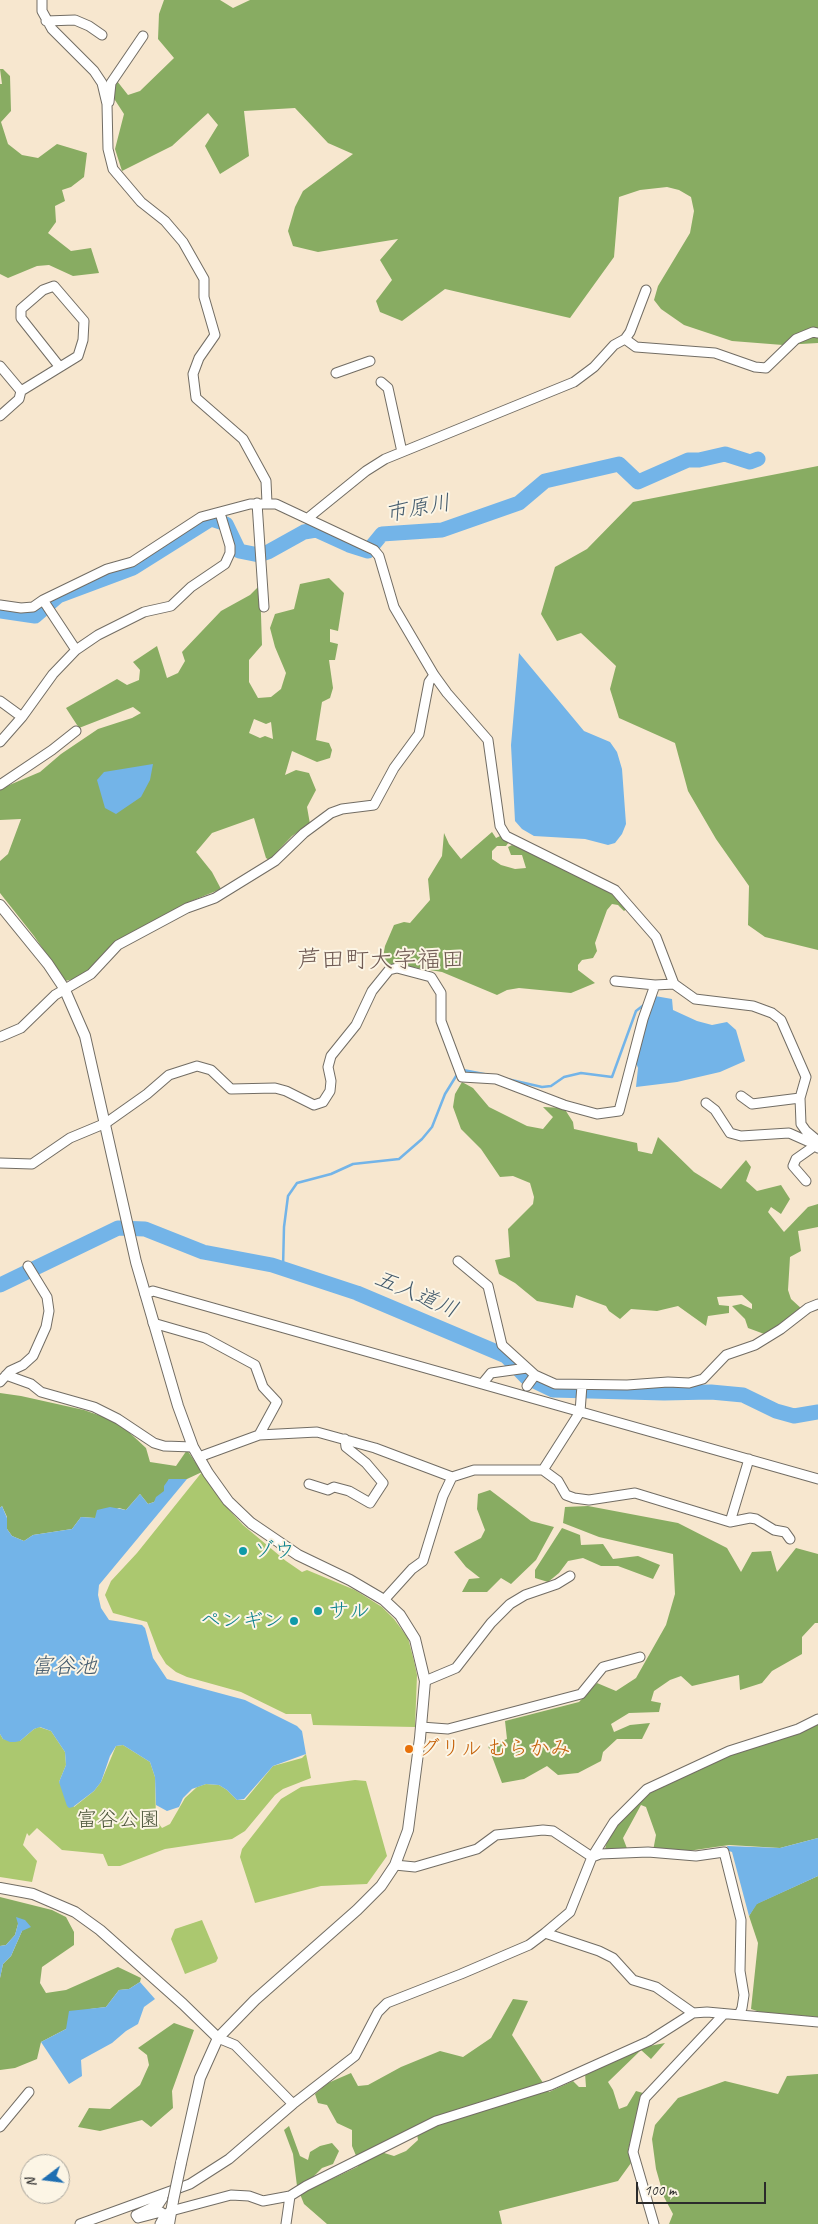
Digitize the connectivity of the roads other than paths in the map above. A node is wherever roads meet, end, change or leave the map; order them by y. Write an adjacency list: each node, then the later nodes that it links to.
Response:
1 (42, 0): 2 (street)
2 (46, 21): 3 (street); 5 (street)
3 (102, 35)
4 (143, 36): 5 (street)
5 (107, 104): 17 (street)
6 (646, 290): 8 (street)
7 (818, 333): 8 (street)
8 (625, 339): 16 (street)
9 (370, 361): 12 (street)
10 (0, 366): 14 (street)
11 (59, 366): 11 (street); 14 (street)
12 (336, 373)
13 (381, 382): 16 (street)
14 (21, 391): 15 (street)
15 (0, 416)
16 (402, 452): 19 (street)
17 (262, 503): 18 (street); 19 (street); 22 (street)
18 (220, 513): 20 (street); 23 (street)
19 (308, 518): 24 (street)
20 (43, 600): 21 (street); 23 (street)
21 (0, 605)
22 (264, 607)
23 (76, 650): 26 (street)
24 (434, 676): 32 (street); 34 (street)
25 (0, 701): 26 (street)
26 (22, 717): 28 (street)
27 (76, 731): 29 (street)
28 (0, 742)
29 (0, 785)
30 (0, 905): 34 (street)
31 (615, 981): 33 (street)
32 (674, 984): 33 (street); 37 (street)
33 (655, 985): 39 (street)
34 (64, 988): 35 (street); 39 (street)
35 (0, 1037)
36 (740, 1096): 37 (street)
37 (800, 1098): 40 (street)
38 (706, 1103): 40 (street)
39 (106, 1123): 41 (street); 45 (street)
40 (817, 1144): 42 (street)
41 (0, 1163)
42 (806, 1180)
43 (458, 1261): 48 (street)
44 (28, 1266): 50 (street)
45 (145, 1294): 47 (street); 51 (street)
46 (818, 1304): 52 (street)
47 (153, 1323): 55 (street); 57 (street)
48 (527, 1368): 49 (street); 51 (street)
49 (535, 1375): 52 (street); 53 (street)
50 (3, 1378): 57 (street)
51 (482, 1384): 54 (street)
52 (582, 1385): 54 (street)
53 (527, 1386)
54 (580, 1412): 59 (street); 60 (street)
55 (259, 1435): 56 (street); 58 (street)
56 (345, 1439): 61 (street); 63 (street)
57 (193, 1447): 58 (street)
58 (199, 1457): 67 (street)
59 (749, 1459): 62 (street); 64 (street)
60 (543, 1470): 61 (street); 64 (street)
61 (452, 1477): 67 (street)
62 (818, 1478)
63 (309, 1484)
64 (730, 1522): 65 (street)
65 (790, 1539)
66 (570, 1576): 69 (street)
67 (384, 1600): 69 (street)
68 (640, 1657): 71 (street)
69 (425, 1680): 71 (street)
70 (818, 1719): 72 (street)
71 (421, 1727): 73 (street)
72 (592, 1857): 73 (street); 75 (street); 78 (street)
73 (395, 1865): 80 (street)
74 (0, 1888): 80 (street)
75 (545, 1933): 76 (street); 82 (street)
76 (693, 2013): 77 (street); 85 (street)
77 (724, 2014): 78 (street); 90 (street)
78 (739, 2015): 79 (street)
79 (818, 2022)
80 (218, 2038): 82 (street); 86 (street, bridge)
81 (29, 2092): 83 (street)
82 (293, 2104): 84 (street)
83 (0, 2127)
84 (163, 2195): 86 (street); 87 (street)
85 (290, 2196): 86 (street); 89 (street)
86 (170, 2213): 88 (street)
87 (80, 2224)
88 (160, 2224)
89 (286, 2224)
90 (654, 2224)

